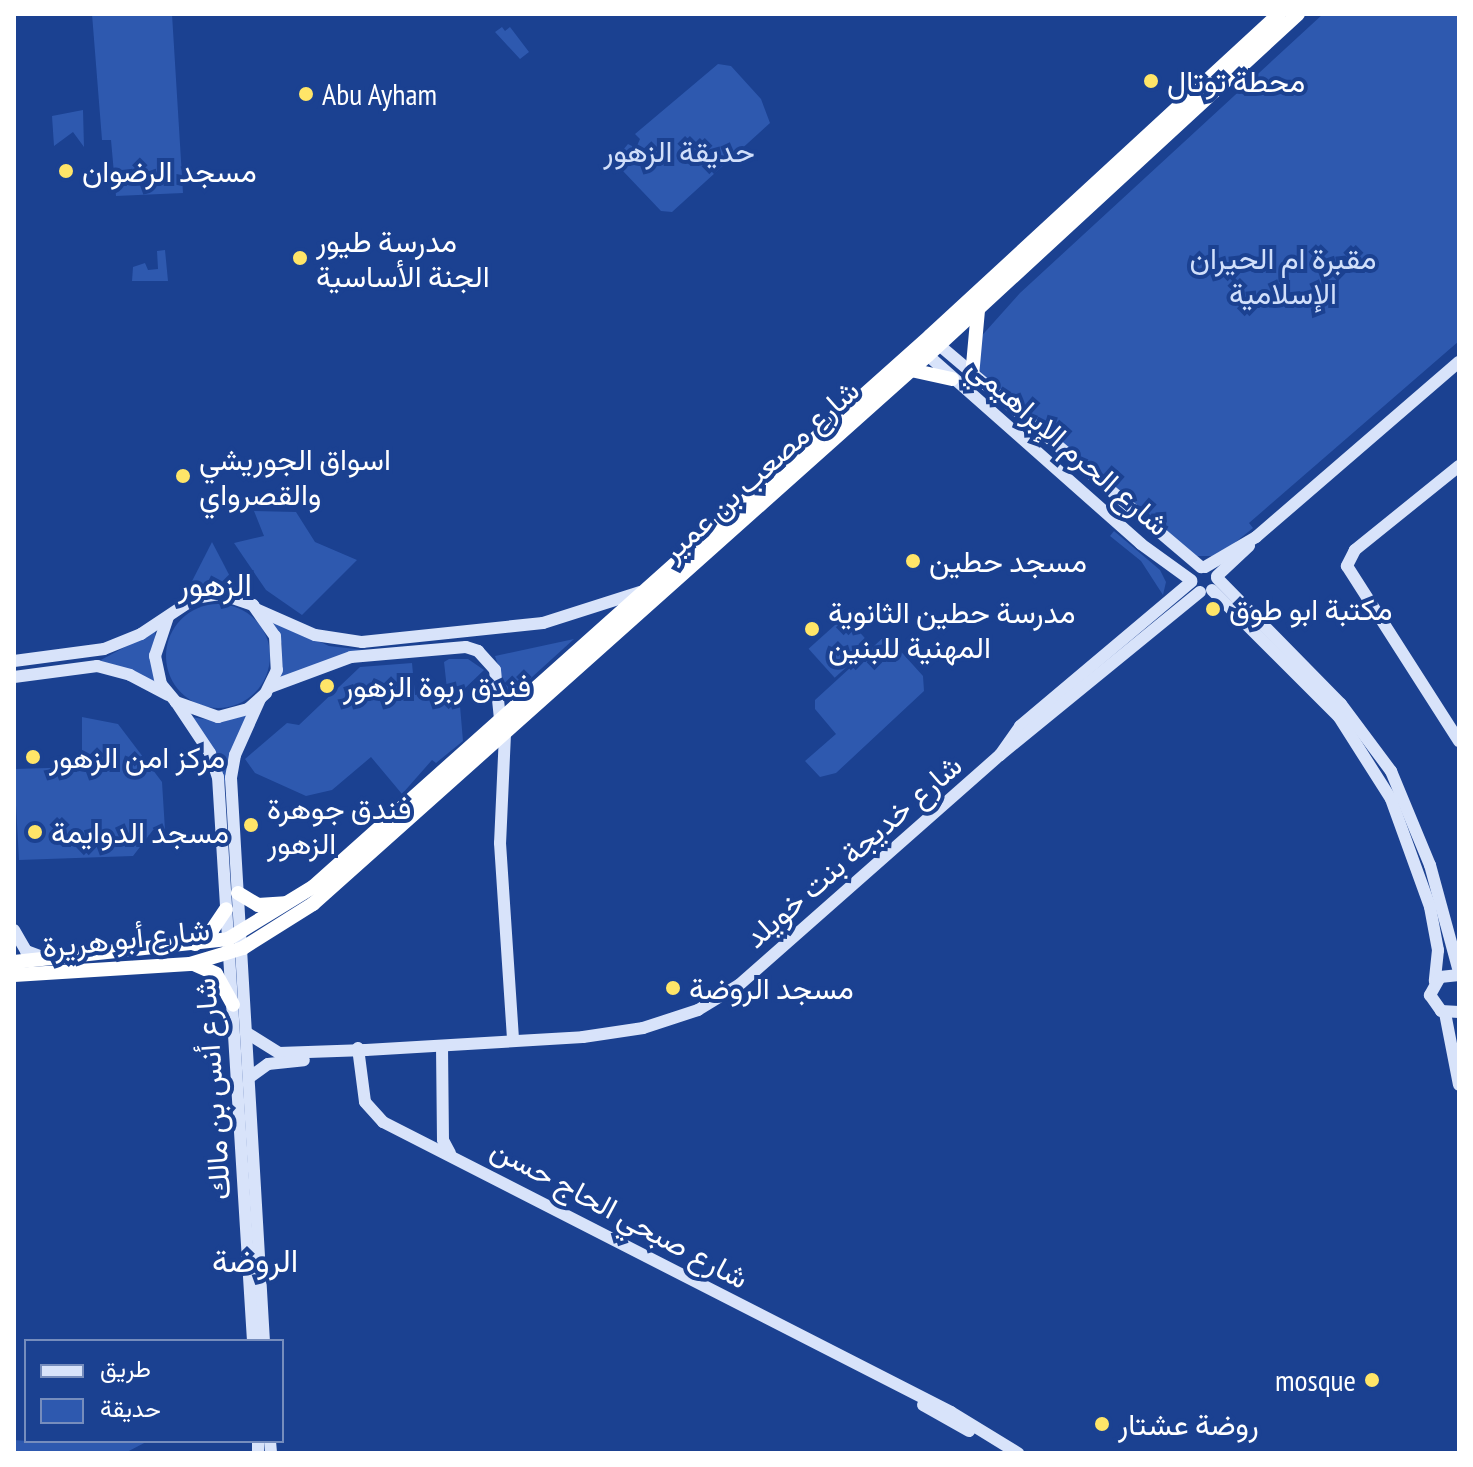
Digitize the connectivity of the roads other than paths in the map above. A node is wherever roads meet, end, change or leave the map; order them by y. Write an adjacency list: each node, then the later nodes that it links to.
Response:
1 (1276, 14): 4 (highway, شارع مصعب بن عمير)
2 (1298, 14): 3 (highway, شارع مصعب بن عمير)
3 (978, 310): 4 (highway, شارع مصعب بن عمير); 7 (highway)
4 (928, 346): 6 (highway, شارع مصعب بن عمير); 7 (street, شارع الحرم الإبراهيمي); 8 (street, شارع الحرم الإبراهيمي); 14 (highway, شارع مصعب بن عمير)
5 (1459, 362): 10 (street, شارع خديجة بنت خويلد)
6 (911, 370): 8 (highway); 23 (highway, شارع مصعب بن عمير)
7 (972, 376): 11 (street, شارع الحرم الإبراهيمي)
8 (952, 379): 12 (street, شارع الحرم الإبراهيمي)
9 (1459, 466): 24 (street)
10 (1256, 537): 11 (street, شارع خديجة بنت خويلد); 13 (street, شارع خديجة بنت خويلد)
11 (1203, 567): 12 (street, شارع خديجة بنت خويلد); 13 (street, شارع الحرم الإبراهيمي)
12 (1191, 581): 13 (street, شارع الحرم الإبراهيمي); 26 (street, شارع خديجة بنت خويلد)
13 (1211, 584): 26 (street, شارع خديجة بنت خويلد); 38 (street); 40 (street)
14 (643, 591): 15 (street, شارع مصعب بن عمير); 22 (highway, شارع مصعب بن عمير)
15 (258, 610): 16 (street); 19 (street)
16 (168, 617): 17 (street); 20 (street)
17 (14, 661)
18 (17, 680): 20 (street)
19 (270, 687): 21 (street); 22 (street)
20 (172, 699): 21 (street); 30 (street, شارع أنس بن مالك)
21 (260, 699): 28 (street)
22 (500, 719): 29 (highway, شارع مصعب بن عمير)
23 (505, 734): 25 (highway, شارع مصعب بن عمير); 27 (street)
24 (1459, 741)
25 (481, 755): 27 (street); 34 (highway, شارع مصعب بن عمير)
26 (1000, 755): 45 (street, شارع خديجة بنت خويلد)
27 (500, 775): 45 (street)
28 (238, 893): 29 (highway); 32 (street)
29 (293, 901): 32 (highway, شارع مصعب بن عمير)
30 (226, 909): 33 (highway); 34 (street, شارع أنس بن مالك)
31 (14, 930): 35 (street)
32 (243, 932): 34 (highway, شارع أبو هريرة)
33 (189, 947): 34 (highway, شارع أبو هريرة); 35 (highway, شارع أبو هريرة)
34 (233, 947): 37 (highway, شارع أبو هريرة); 41 (street, شارع أنس بن مالك); 44 (street, شارع أنس بن مالك)
35 (52, 961): 36 (highway, شارع أبو هريرة)
36 (14, 962)
37 (190, 964): 39 (highway, شارع أبو هريرة); 41 (highway)
38 (1459, 974): 40 (street)
39 (14, 975)
40 (1435, 981): 43 (street)
41 (233, 1005): 51 (street, شارع أنس بن مالك)
42 (1459, 1012): 43 (street)
43 (1445, 1013): 49 (street)
44 (247, 1033): 47 (street, شارع خديجة بنت خويلد); 48 (street, شارع أنس بن مالك)
45 (513, 1041): 46 (street, شارع خديجة بنت خويلد)
46 (442, 1046): 47 (street, شارع خديجة بنت خويلد); 50 (street)
47 (361, 1051): 48 (street, شارع خديجة بنت خويلد); 50 (street, شارع صبحي الحاج حسن)
48 (250, 1077): 52 (street, شارع أنس بن مالك)
49 (1459, 1085)
50 (450, 1153): 53 (street, شارع صبحي الحاج حسن)
51 (253, 1339)
52 (264, 1339)
53 (1018, 1453)

